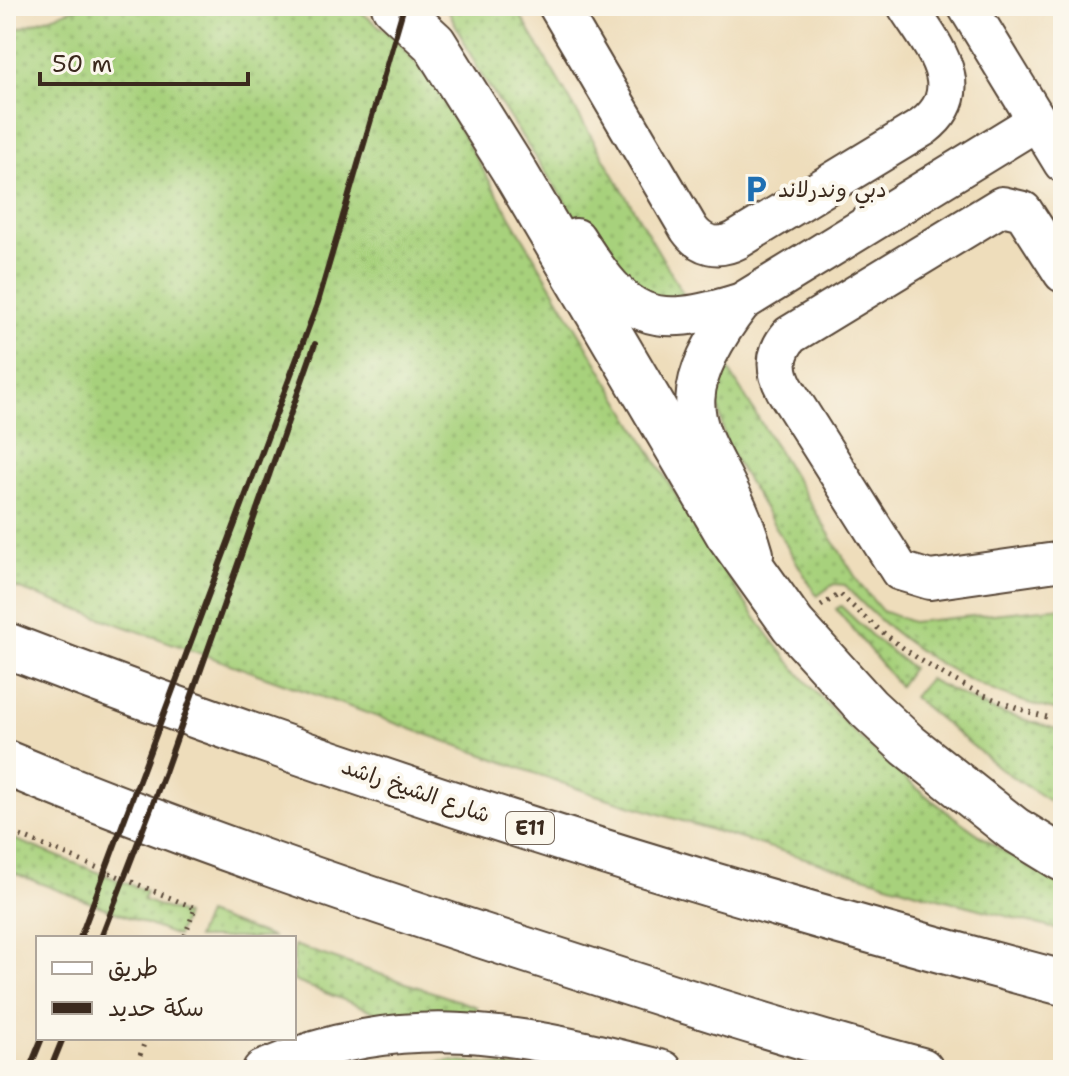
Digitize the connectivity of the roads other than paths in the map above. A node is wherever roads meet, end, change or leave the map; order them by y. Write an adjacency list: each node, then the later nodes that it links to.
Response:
1 (394, 6): 7 (highway)
2 (558, 6): 3 (street)
3 (907, 6)
4 (967, 6): 5 (street)
5 (1037, 121): 6 (street); 9 (street)
6 (1063, 163)
7 (513, 169): 9 (street); 11 (highway)
8 (1061, 263): 10 (street)
9 (742, 302): 11 (street)
10 (1063, 561)
11 (760, 581): 14 (highway)
12 (6, 645): 15 (highway, شارع الشيخ راشد / E11)
13 (6, 763): 18 (highway)
14 (1063, 859)
15 (1063, 983)
16 (262, 1070): 17 (street)
17 (663, 1070)
18 (921, 1070)

